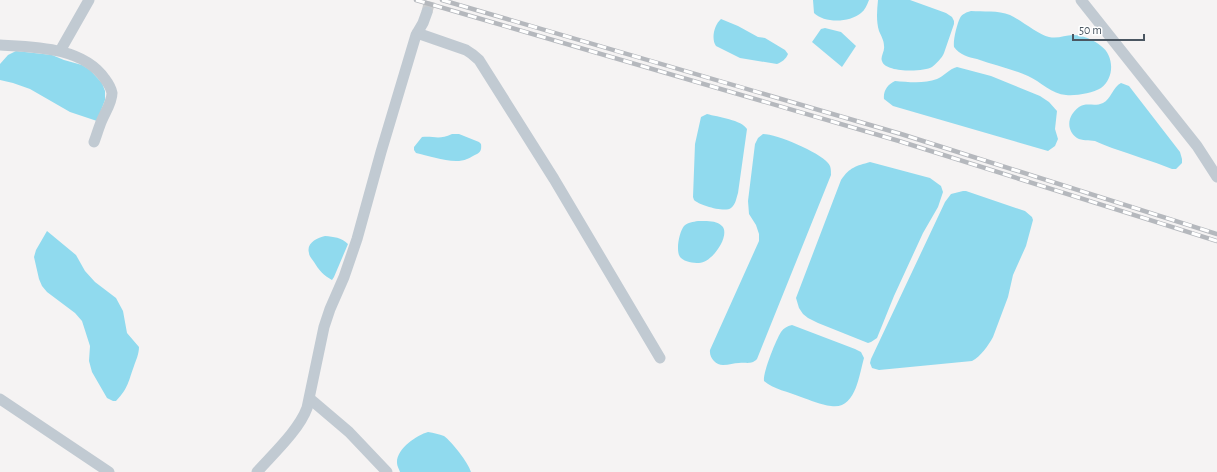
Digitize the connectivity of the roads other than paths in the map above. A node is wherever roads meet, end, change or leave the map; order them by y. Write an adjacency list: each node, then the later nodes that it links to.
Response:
1 (89, 0): 6 (street)
2 (1081, 0): 9 (street)
3 (427, 12): 4 (street)
4 (417, 33): 10 (street); 11 (street)
5 (4, 45): 6 (street); 7 (street)
6 (60, 51): 8 (street)
7 (0, 55)
8 (94, 142)
9 (1217, 177)
10 (660, 358)
11 (309, 398): 14 (street); 15 (street)
12 (0, 399): 13 (street)
13 (109, 472)
14 (257, 472)
15 (387, 472)

